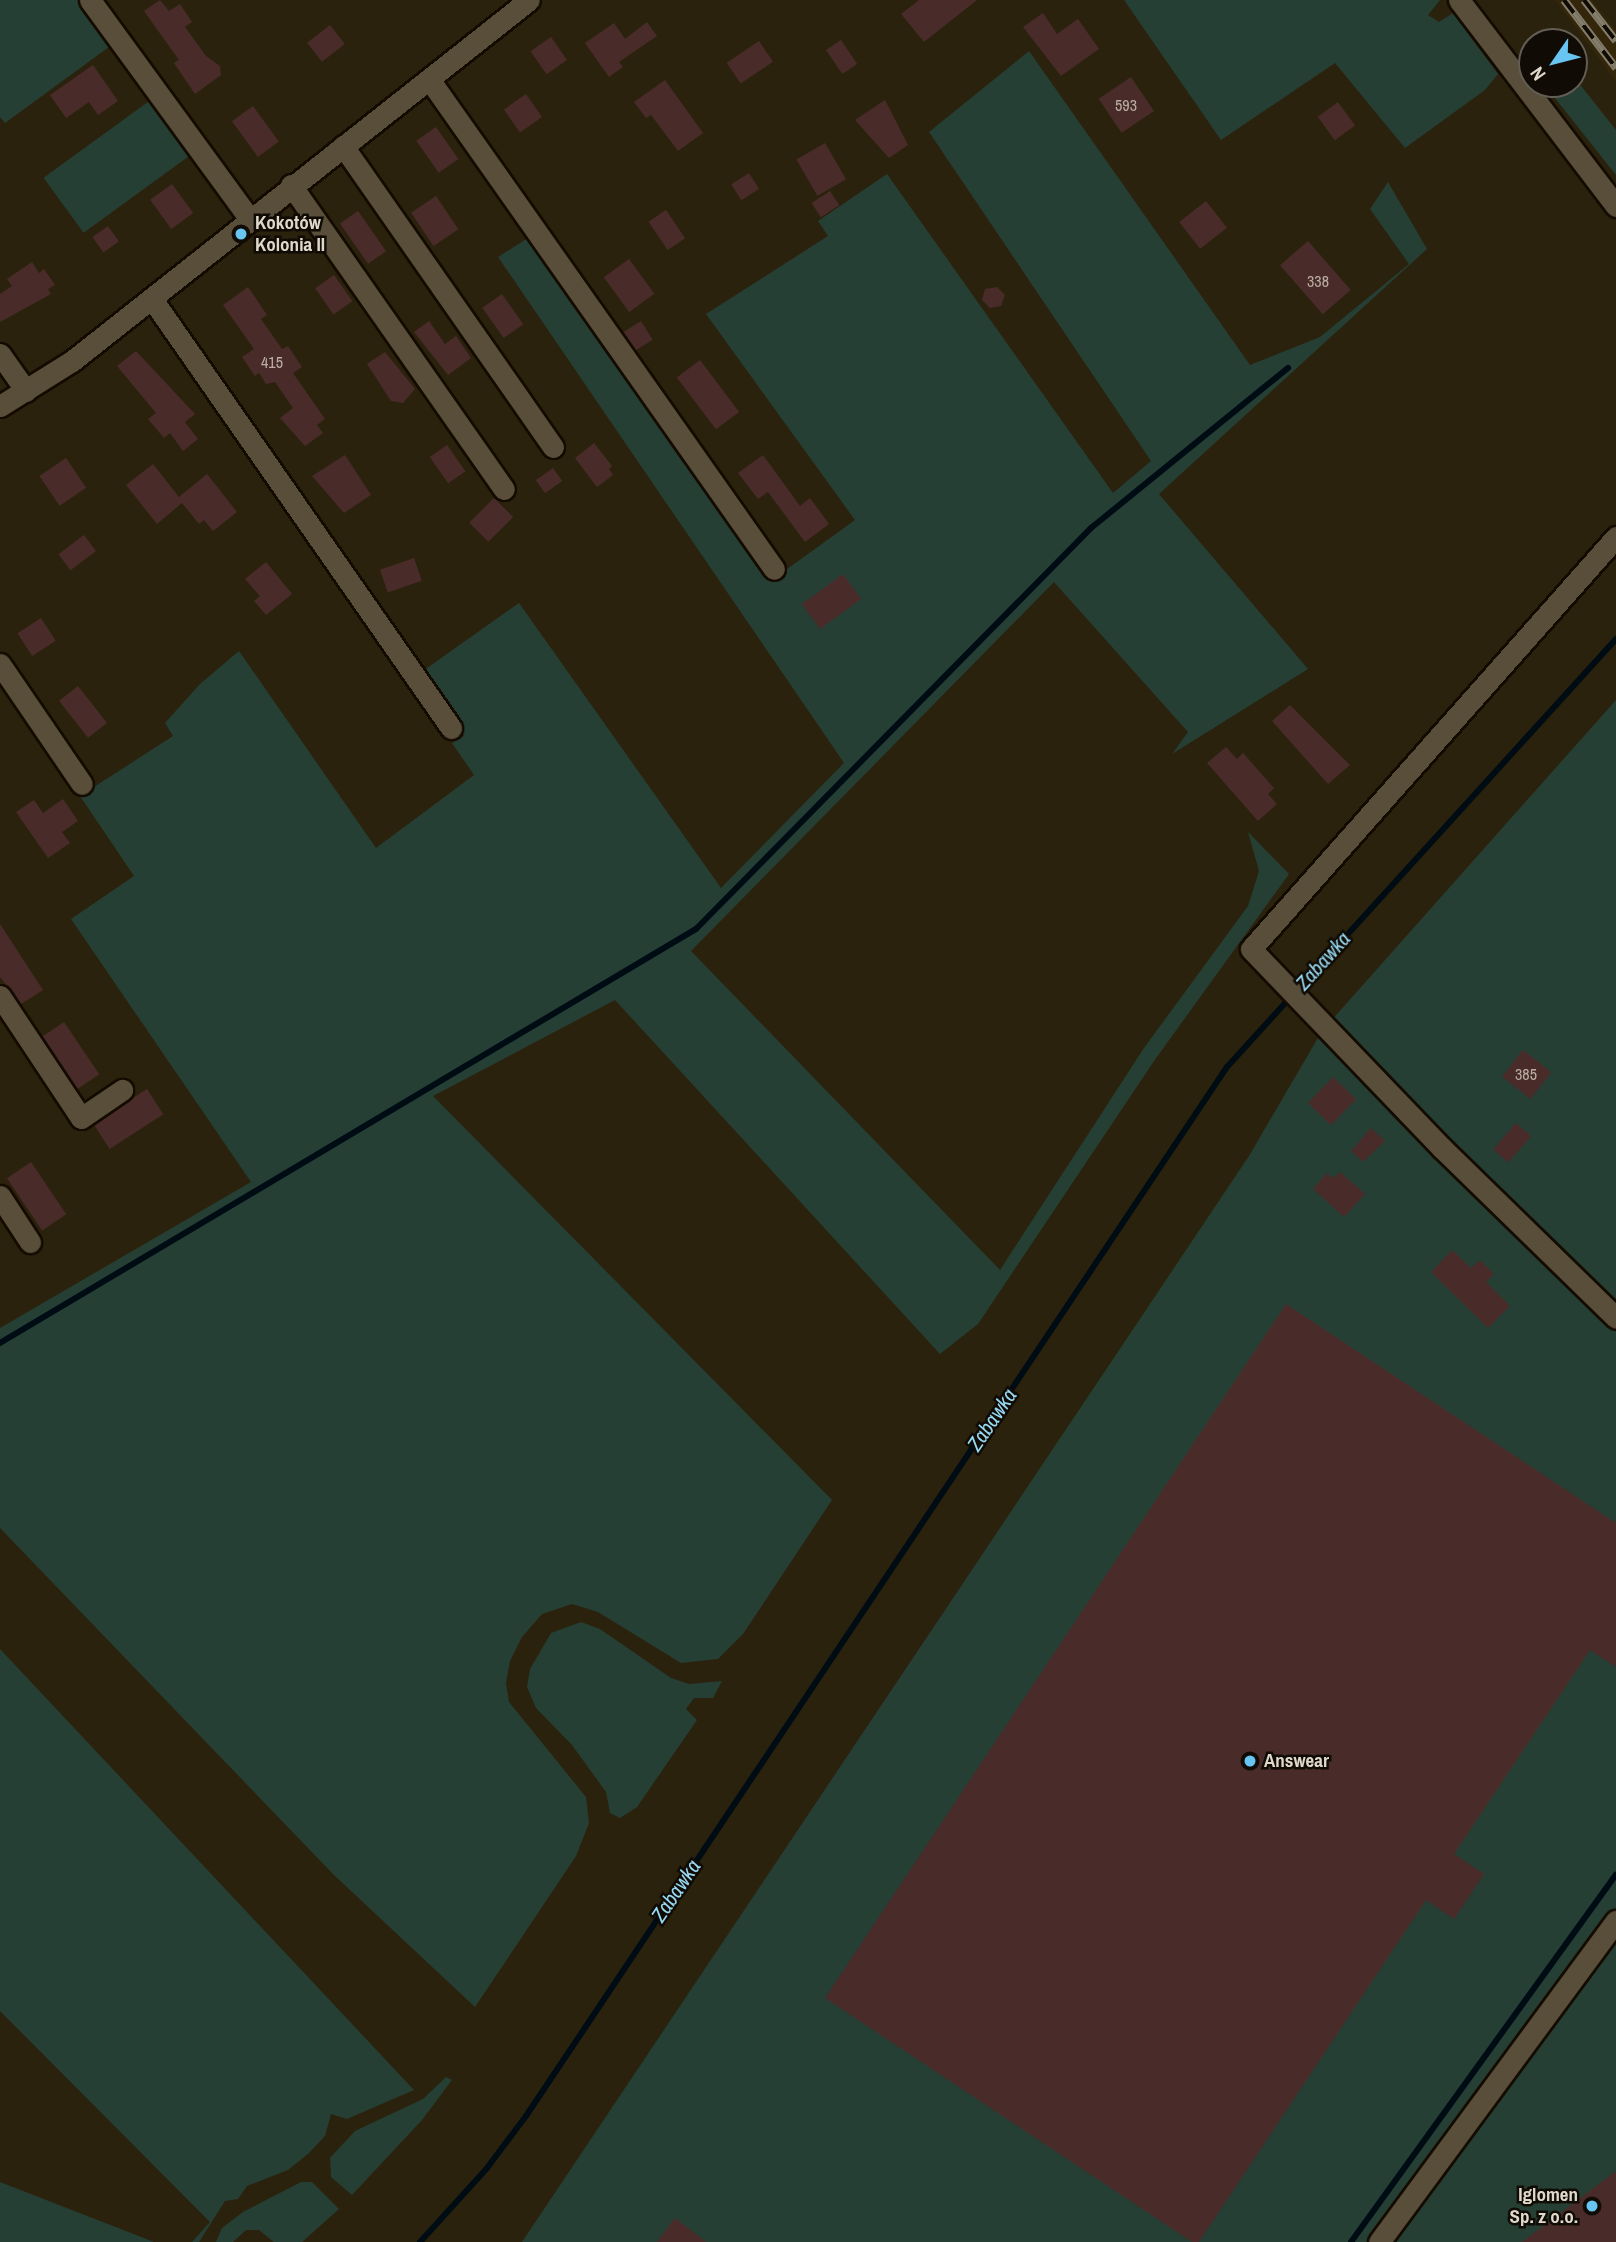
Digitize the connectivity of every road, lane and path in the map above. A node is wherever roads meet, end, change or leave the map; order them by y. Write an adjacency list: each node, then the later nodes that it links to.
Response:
1 (90, 0): 8 (street)
2 (529, 0): 4 (street)
3 (1459, 0): 7 (street)
4 (429, 79): 5 (street); 16 (street)
5 (343, 146): 6 (street); 13 (street)
6 (291, 185): 8 (street); 14 (street)
7 (1616, 206)
8 (249, 218): 9 (street)
9 (152, 299): 11 (street); 18 (street)
10 (0, 354): 11 (street)
11 (26, 391): 12 (street)
12 (0, 406)
13 (553, 447)
14 (504, 489)
15 (1616, 537): 24 (street)
16 (774, 569)
17 (0, 664): 19 (street)
18 (451, 729)
19 (82, 784)
20 (0, 996): 21 (street)
21 (122, 1090)
22 (0, 1196): 23 (street)
23 (30, 1242)
24 (1616, 1318)
25 (1616, 1921): 26 (street)
26 (1379, 2242)

